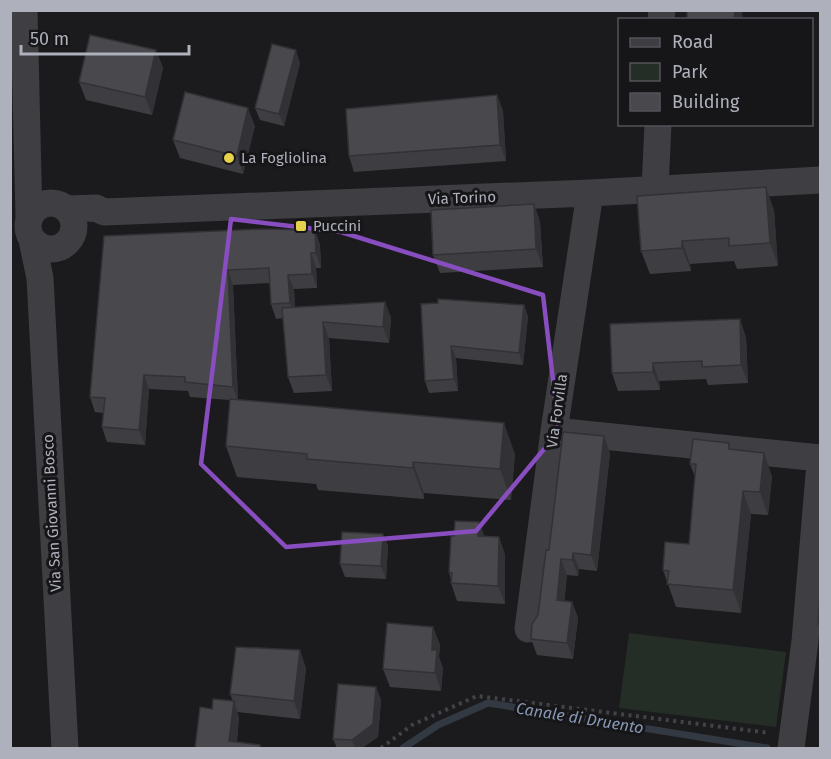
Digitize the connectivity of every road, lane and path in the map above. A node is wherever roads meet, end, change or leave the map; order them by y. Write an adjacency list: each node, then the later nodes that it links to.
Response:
1 (24, 10): 7 (street)
2 (658, 126): 4 (street)
3 (820, 180): 4 (street, Via Torino)
4 (655, 189): 5 (street, Via Torino)
5 (590, 193): 6 (street, Via Torino); 10 (street, Via Forvilla)
6 (104, 212): 7 (street, Via Torino); 8 (street)
7 (36, 218): 8 (street); 8 (street); 9 (street, Via San Giovanni Bosco)
8 (66, 242): 9 (street)
9 (40, 278): 15 (street, Via San Giovanni Bosco)
10 (554, 431): 11 (street); 13 (street, Via Forvilla)
11 (820, 458)
12 (820, 463): 14 (street)
13 (528, 629)
14 (792, 743): 16 (path)
15 (64, 748)
16 (381, 748)

